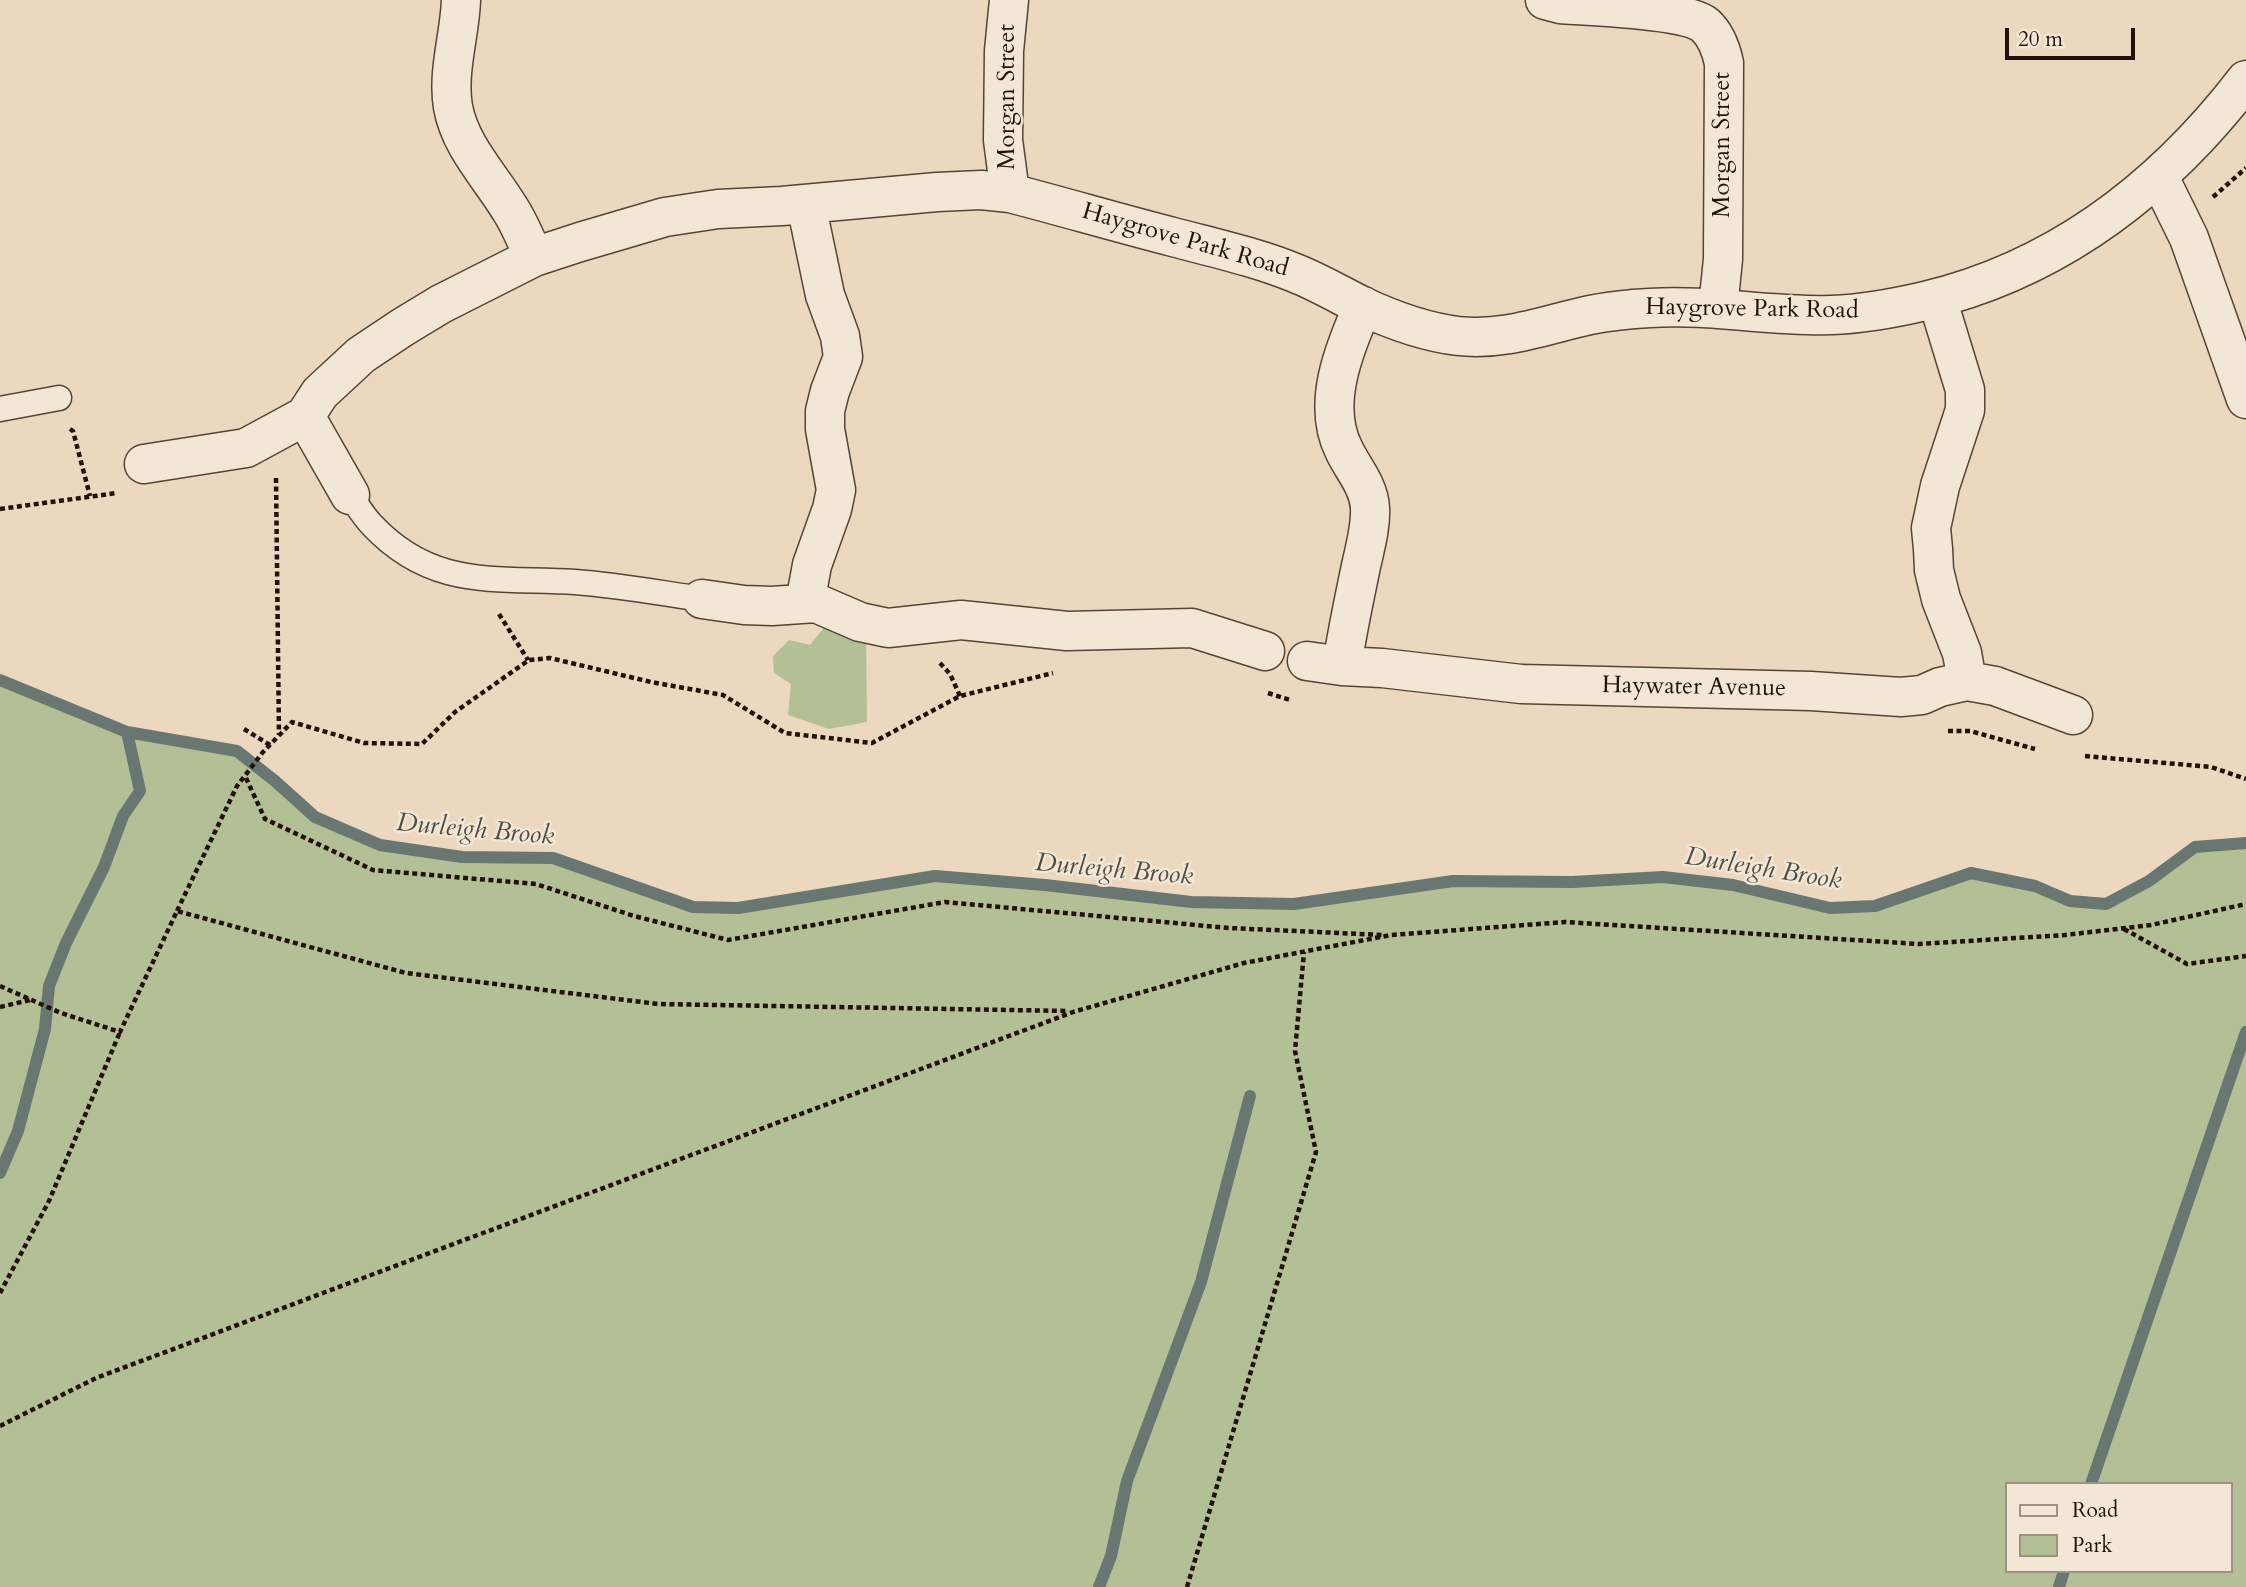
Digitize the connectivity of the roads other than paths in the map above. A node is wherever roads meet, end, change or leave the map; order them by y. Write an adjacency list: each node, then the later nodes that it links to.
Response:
1 (461, 0): 8 (street)
2 (1009, 0): 6 (street, Morgan Street)
3 (1545, 0): 11 (street, Morgan Street)
4 (2246, 80): 5 (street, Haygrove Park Road)
5 (2158, 177): 9 (street, Haygrove Park Road); 13 (street)
6 (1010, 193): 7 (street, Haygrove Park Road); 10 (street, Haygrove Park Road)
7 (806, 204): 8 (street, Haygrove Park Road); 19 (street)
8 (534, 257): 15 (street, Haygrove Park Road)
9 (1937, 298): 11 (street, Haygrove Park Road); 21 (street)
10 (1363, 306): 11 (street, Haygrove Park Road); 21 (street, Haywater Avenue)
11 (1718, 308)
12 (51, 399): 14 (lane)
13 (2246, 399)
14 (0, 409)
15 (305, 416): 16 (street, Haygrove Park Road); 17 (street)
16 (144, 464)
17 (350, 495): 18 (lane)
18 (702, 599): 19 (street)
19 (805, 603): 20 (street)
20 (1265, 652)
21 (1967, 681): 22 (street, Haywater Avenue)
22 (2073, 715)

